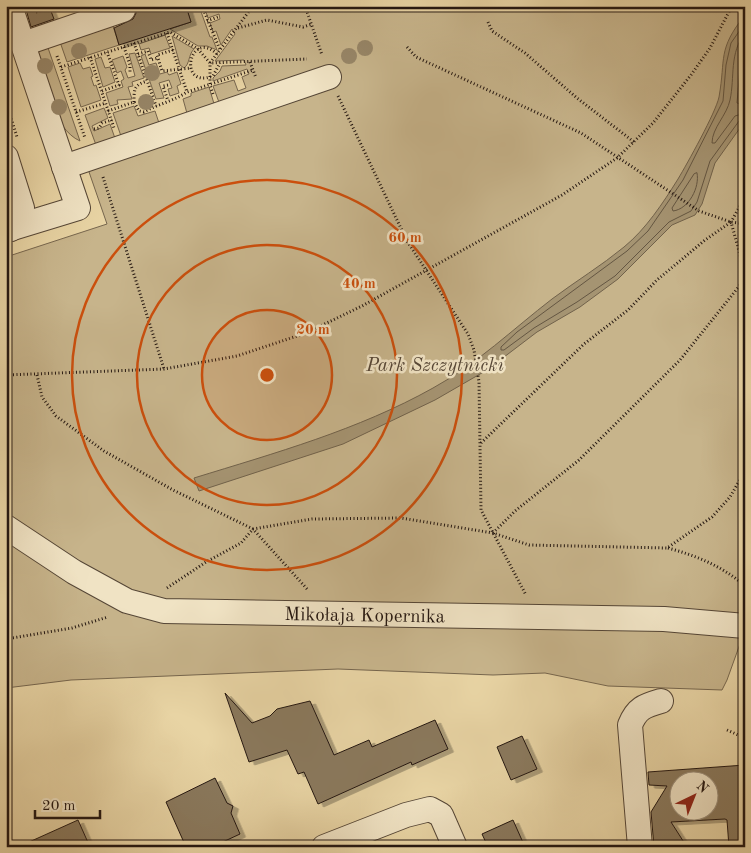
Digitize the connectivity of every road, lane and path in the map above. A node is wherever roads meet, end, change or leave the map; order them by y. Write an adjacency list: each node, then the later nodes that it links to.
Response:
1 (54, 6): 6 (path)
2 (253, 6): 14 (path)
3 (305, 6): 13 (path)
4 (732, 6): 53 (path)
5 (203, 7): 11 (path)
6 (50, 8)
7 (45, 10): 9 (path)
8 (123, 10): 16 (street)
9 (16, 15): 18 (street)
10 (218, 17): 11 (path)
11 (206, 21): 23 (path)
12 (488, 22): 53 (path)
13 (312, 24): 14 (path); 30 (path)
14 (237, 28): 23 (path)
15 (167, 33): 17 (path); 21 (path); 22 (path)
16 (50, 34): 18 (street); 31 (path)
17 (134, 43): 19 (path); 25 (path)
18 (22, 44): 58 (street)
19 (124, 47): 24 (path); 35 (path)
20 (408, 48): 57 (path)
21 (198, 49): 26 (path); 29 (path); 32 (path)
22 (173, 50): 28 (path); 33 (path)
23 (220, 50): 26 (path)
24 (107, 52): 27 (path); 41 (path)
25 (138, 54): 28 (path); 38 (path)
26 (217, 54): 29 (path)
27 (90, 57): 31 (path); 41 (path)
28 (158, 58): 33 (path)
29 (210, 63): 30 (path); 36 (path)
30 (220, 63): 36 (path)
31 (61, 67): 48 (path)
32 (191, 68): 33 (path); 36 (path)
33 (179, 70): 42 (path)
34 (253, 70): 40 (path)
35 (130, 73)
36 (210, 77): 40 (path)
37 (329, 77): 49 (street); 63 (path)
38 (147, 81): 44 (path); 46 (path)
39 (168, 85): 43 (path)
40 (210, 85): 42 (path); 49 (path)
41 (102, 91): 45 (path)
42 (187, 92): 43 (path)
43 (168, 101): 46 (path)
44 (134, 102): 46 (path); 47 (path)
45 (106, 103): 47 (path); 48 (path)
46 (155, 105): 52 (path)
47 (108, 111): 50 (path)
48 (76, 112): 56 (path)
49 (221, 113): 52 (street)
50 (112, 120): 51 (path); 54 (path)
51 (94, 129)
52 (165, 133): 54 (street)
53 (634, 142): 57 (path)
54 (121, 148): 56 (street)
55 (6, 157): 62 (street)
56 (92, 158): 58 (street); 66 (path)
57 (617, 158): 60 (path); 63 (path)
58 (64, 167): 62 (street)
59 (745, 197): 60 (path)
60 (731, 222): 61 (path); 64 (path); 69 (path)
61 (745, 224)
62 (9, 230)
63 (427, 270): 66 (path); 69 (path)
64 (745, 273)
65 (745, 279): 73 (path)
66 (164, 369): 68 (path)
67 (6, 375): 68 (path)
68 (37, 375): 72 (path)
69 (480, 443): 73 (path)
70 (745, 471): 74 (path)
71 (6, 527): 76 (street, Mikołaja Kopernika)
72 (253, 529): 73 (path); 76 (path); 77 (path)
73 (493, 533): 74 (path); 78 (path)
74 (667, 548): 75 (path)
75 (745, 586)
76 (138, 604): 77 (street, Mikołaja Kopernika); 80 (path)
77 (319, 613): 78 (street, Mikołaja Kopernika)
78 (529, 616): 79 (street, Mikołaja Kopernika)
79 (745, 626)
80 (6, 639)
81 (661, 701): 86 (street)
82 (727, 730): 83 (path)
83 (745, 738)
84 (324, 847): 85 (street)
85 (455, 847)
86 (640, 847)

